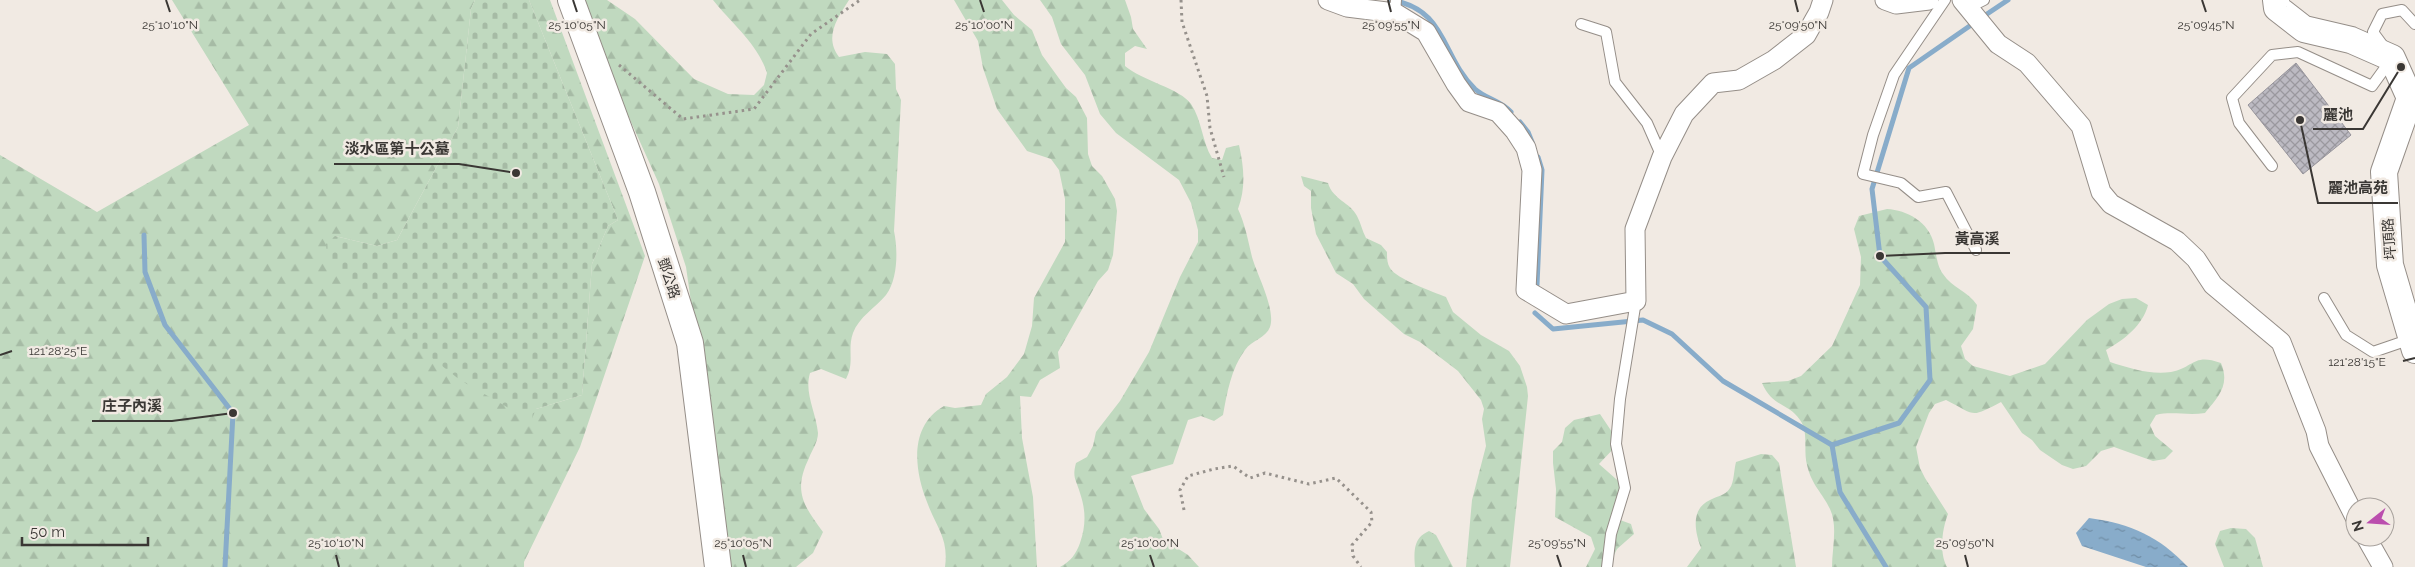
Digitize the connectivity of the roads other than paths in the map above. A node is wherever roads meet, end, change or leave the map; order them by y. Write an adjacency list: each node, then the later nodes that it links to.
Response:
1 (571, 0): 21 (street, 鄧公路)
2 (1328, 0): 9 (street)
3 (1823, 0): 13 (street)
4 (1885, 0): 5 (street)
5 (1929, 0)
6 (1945, 0): 15 (lane)
7 (2276, 0): 12 (street)
8 (1971, 3): 19 (street)
9 (1395, 6): 17 (street)
10 (1581, 24): 13 (lane)
11 (2415, 24): 12 (lane)
12 (2392, 58): 14 (lane); 18 (street, 坪頂路)
13 (1662, 157): 17 (street)
14 (2272, 166)
15 (1976, 250)
16 (2324, 298): 18 (lane)
17 (1636, 301): 22 (lane)
18 (2414, 344)
19 (2345, 497)
20 (2372, 547): 23 (street)
21 (718, 567)
22 (1607, 567)
23 (2383, 567)

